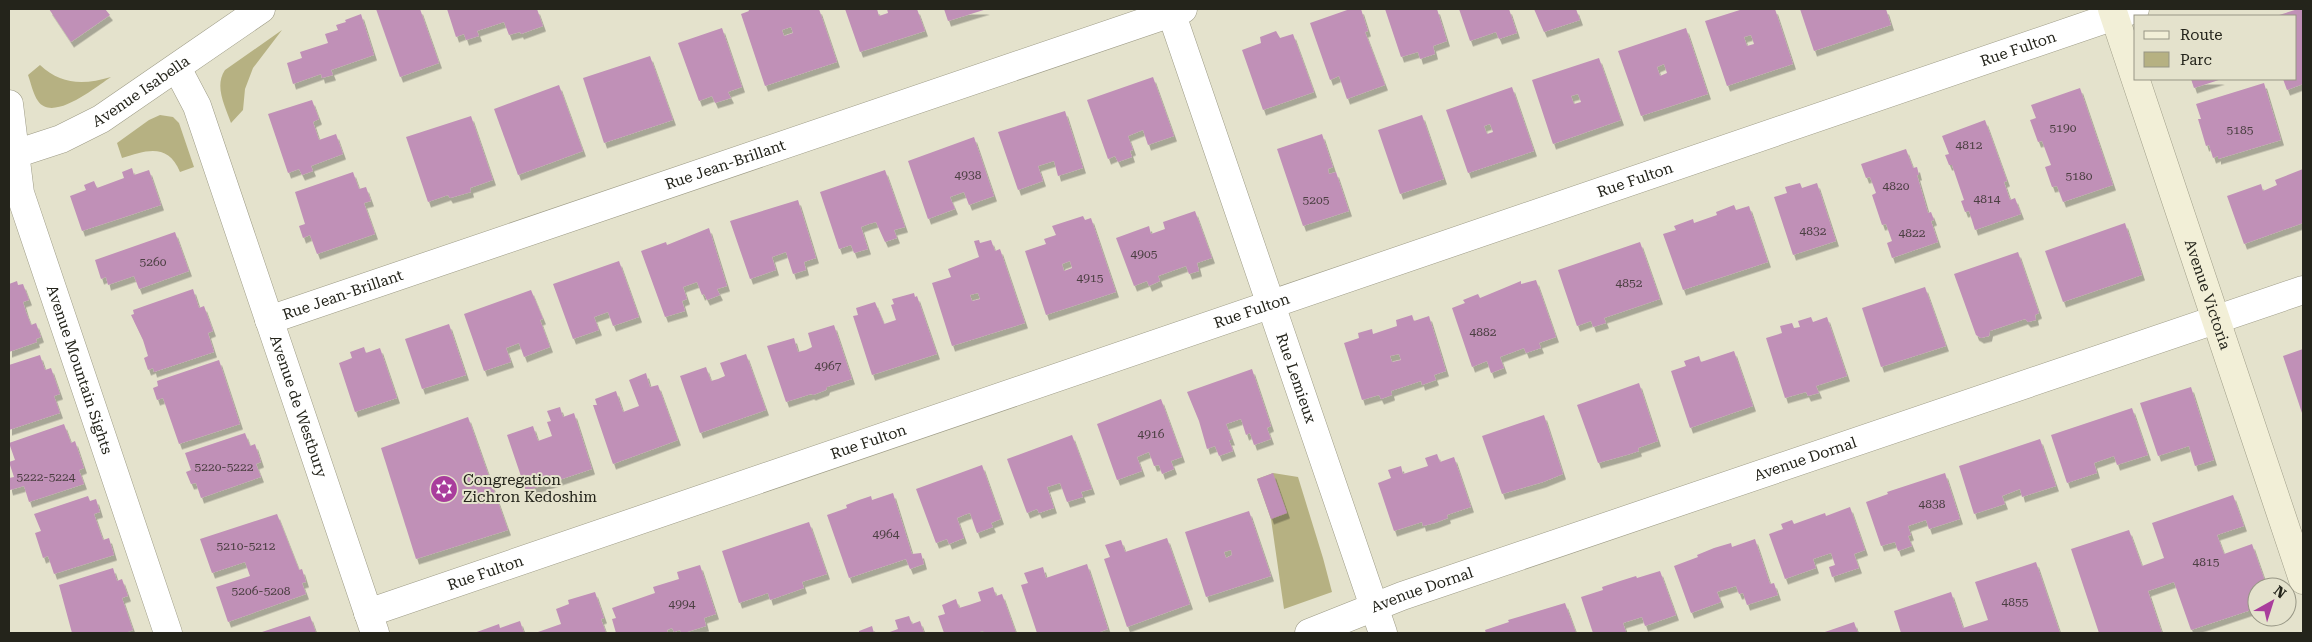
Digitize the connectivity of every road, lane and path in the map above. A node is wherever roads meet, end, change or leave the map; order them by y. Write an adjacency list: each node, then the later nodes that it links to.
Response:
1 (261, 9): 5 (street, Avenue Isabella)
2 (1175, 10): 10 (street, Rue Lemieux); 12 (street, Rue Jean-Brillant)
3 (2121, 11): 4 (street, Avenue Victoria); 10 (street, Rue Fulton)
4 (2134, 53)
5 (177, 68): 8 (street, Avenue Isabella); 12 (street, Avenue de Westbury)
6 (2142, 80): 11 (street, Avenue Victoria)
7 (9, 104): 8 (street, Avenue Mountain Sights)
8 (12, 155): 16 (street, Avenue Mountain Sights)
9 (2303, 290): 11 (street, Avenue Dornal)
10 (1272, 303): 14 (street, Rue Lemieux); 15 (street, Rue Fulton)
11 (2216, 319): 13 (street, Avenue Victoria); 14 (street, Avenue Dornal)
12 (269, 320): 15 (street, Avenue de Westbury)
13 (2303, 580)
14 (1374, 607): 17 (street, Avenue Dornal); 18 (street, Rue Lemieux)
15 (372, 623)
16 (168, 633)
17 (1309, 633)
18 (1383, 633)

